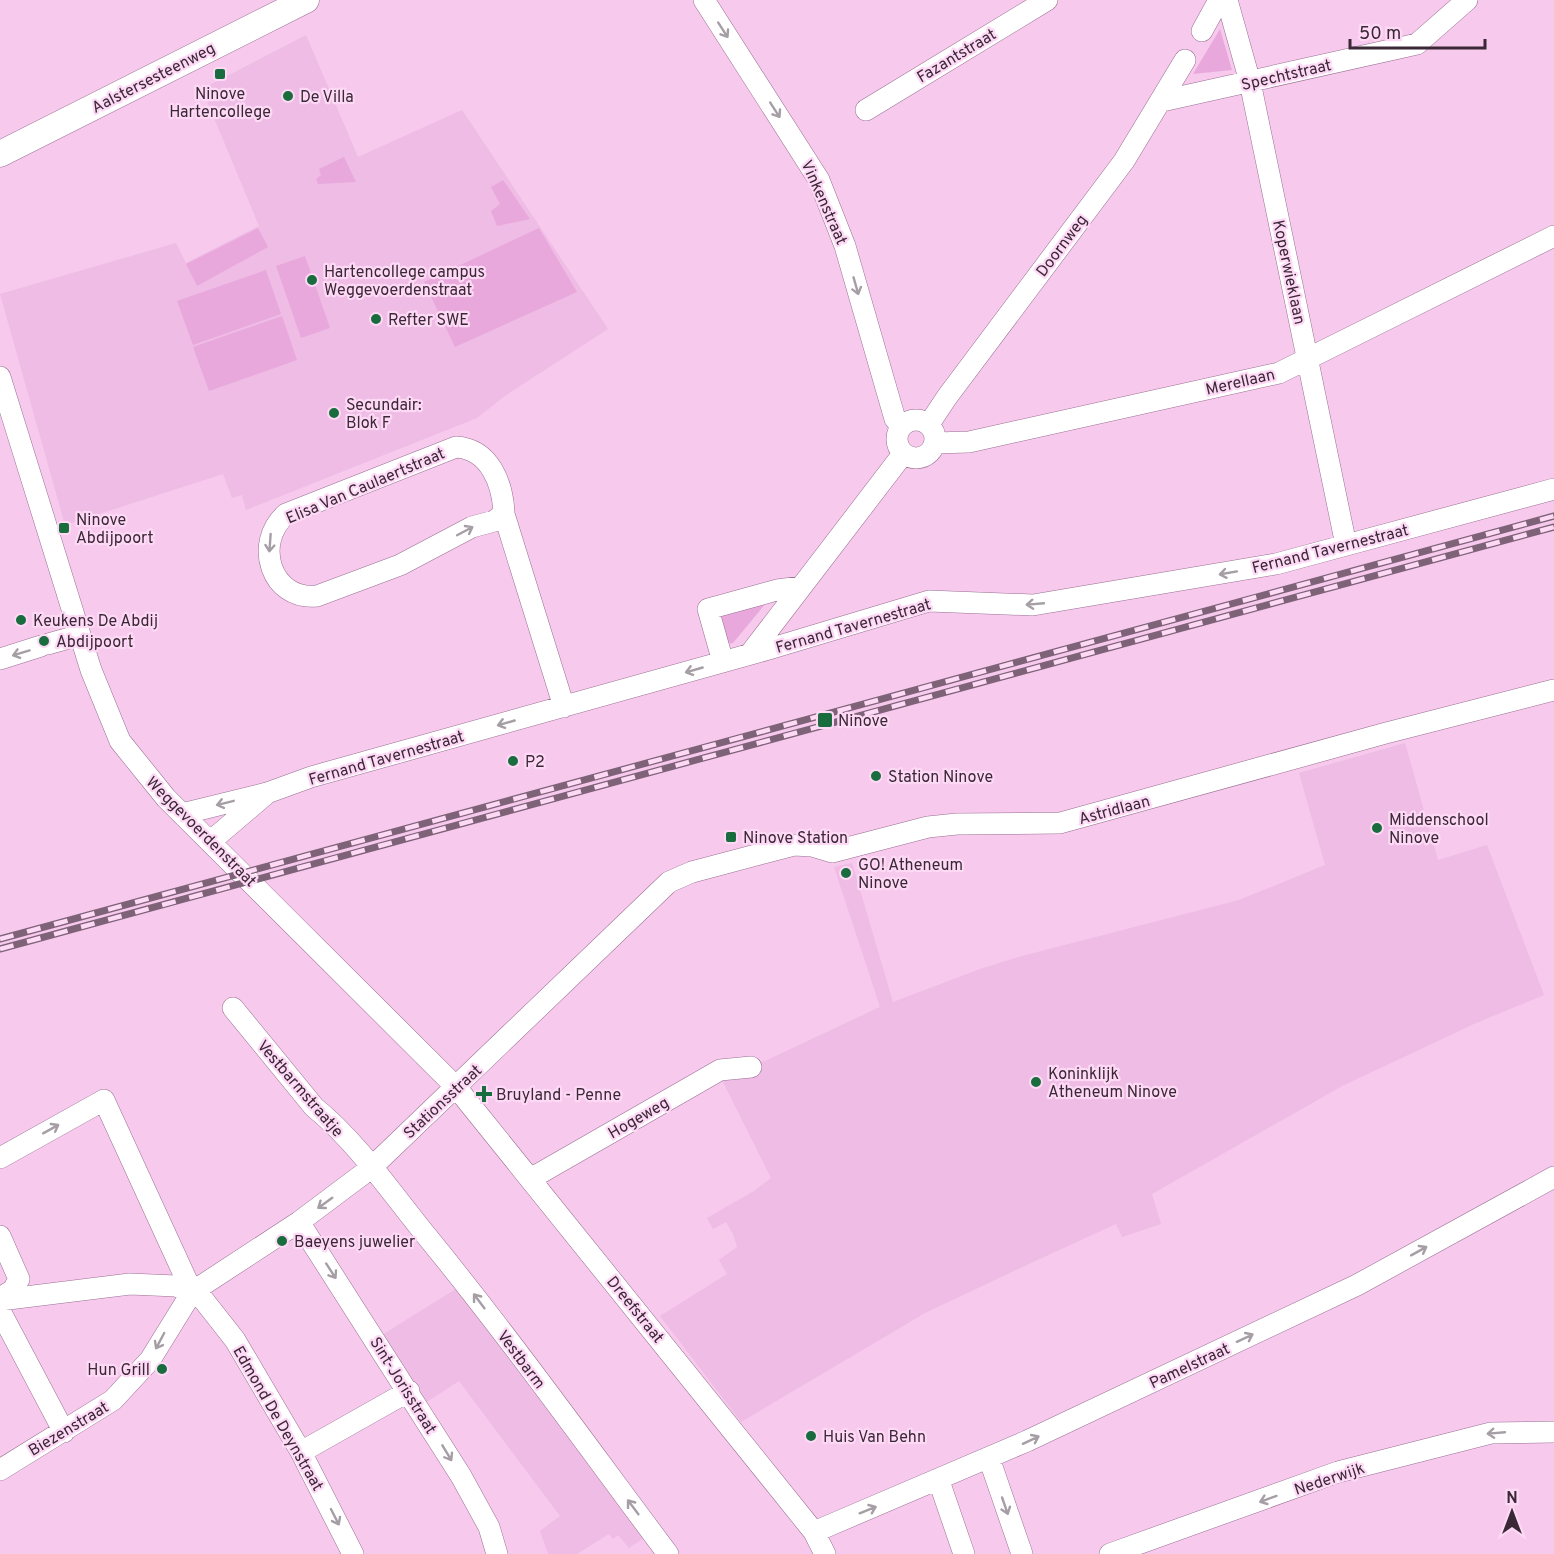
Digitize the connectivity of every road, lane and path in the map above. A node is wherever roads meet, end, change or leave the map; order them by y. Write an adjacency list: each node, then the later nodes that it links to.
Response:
1 (306, 0): 12 (main road, Aalstersesteenweg)
2 (704, 0): 16 (street, Vinkenstraat, one-way to 16)
3 (1047, 0): 11 (street, Fazantstraat)
4 (1219, 0): 7 (street)
5 (1227, 0): 9 (street, Koperwieklaan)
6 (1467, 0): 9 (street, Spechtstraat)
7 (1202, 31)
8 (1185, 60): 10 (street, Doornweg)
9 (1250, 82): 10 (street, Spechtstraat); 14 (street, Koperwieklaan)
10 (1162, 101): 17 (street, Doornweg)
11 (866, 110)
12 (0, 154)
13 (1554, 236): 14 (street, Merellaan)
14 (1308, 357): 17 (street, Merellaan); 21 (street, Koperwieklaan)
15 (0, 377): 23 (street, Weggevoerdenstraat)
16 (901, 426): 17 (street); 18 (street)
17 (932, 434): 18 (street, Doornweg)
18 (903, 454): 22 (street)
19 (1554, 489): 21 (street, Fernand Tavernestraat)
20 (504, 514): 20 (street, Elisa Van Caulaertstraat, one-way to 20); 28 (street, Elisa Van Caulaertstraat)
21 (1346, 546): 24 (street, Fernand Tavernestraat, one-way to 24)
22 (801, 587): 24 (street); 26 (street)
23 (80, 635): 25 (street, one-way to 25); 30 (street, Weggevoerdenstraat)
24 (750, 654): 26 (street, Fernand Tavernestraat)
25 (0, 659)
26 (723, 662): 28 (street, Fernand Tavernestraat, one-way to 28)
27 (1554, 690): 32 (street, Astridlaan)
28 (564, 707): 29 (street, Fernand Tavernestraat, one-way to 29)
29 (267, 793): 30 (street, Fernand Tavernestraat, one-way to 30); 31 (street, Fernand Tavernestraat)
30 (182, 814): 31 (street, Weggevoerdenstraat)
31 (211, 841): 35 (street, Weggevoerdenstraat)
32 (669, 882): 35 (street, Stationsstraat)
33 (232, 1008): 37 (street, Vestbarmstraatje)
34 (751, 1067): 39 (street, Hogeweg)
35 (456, 1087): 37 (street, Stationsstraat); 39 (street, Dreefstraat)
36 (0, 1158): 42 (street, one-way to 42)
37 (371, 1168): 40 (street, Stationsstraat, one-way to 40); 55 (street, Vestbarm, one-way to 37)
38 (1554, 1177): 49 (street, Pamelstraat, one-way to 38)
39 (530, 1179): 52 (street, Dreefstraat)
40 (299, 1222): 42 (street, Stationsstraat); 45 (street, Sint-Jorisstraat, one-way to 45)
41 (0, 1236): 43 (street)
42 (192, 1292): 43 (street); 46 (street, Biezenstraat, one-way to 46); 48 (street, Edmond De Deynstraat)
43 (0, 1299)
44 (0, 1311): 46 (street)
45 (409, 1391): 48 (street); 54 (street, Sint-Jorisstraat, one-way to 54)
46 (64, 1432): 50 (street, Biezenstraat)
47 (1554, 1432): 59 (street, Nederwijk, one-way to 59)
48 (301, 1452): 53 (street, Edmond De Deynstraat, one-way to 53)
49 (988, 1458): 51 (street, Pamelstraat); 58 (street, one-way to 58)
50 (0, 1470)
51 (939, 1481): 52 (street, Pamelstraat, one-way to 51); 57 (street)
52 (814, 1532): 56 (street, Dreefstraat)
53 (353, 1554)
54 (497, 1554)
55 (668, 1554)
56 (825, 1554)
57 (964, 1554)
58 (1022, 1554)
59 (1110, 1554)

